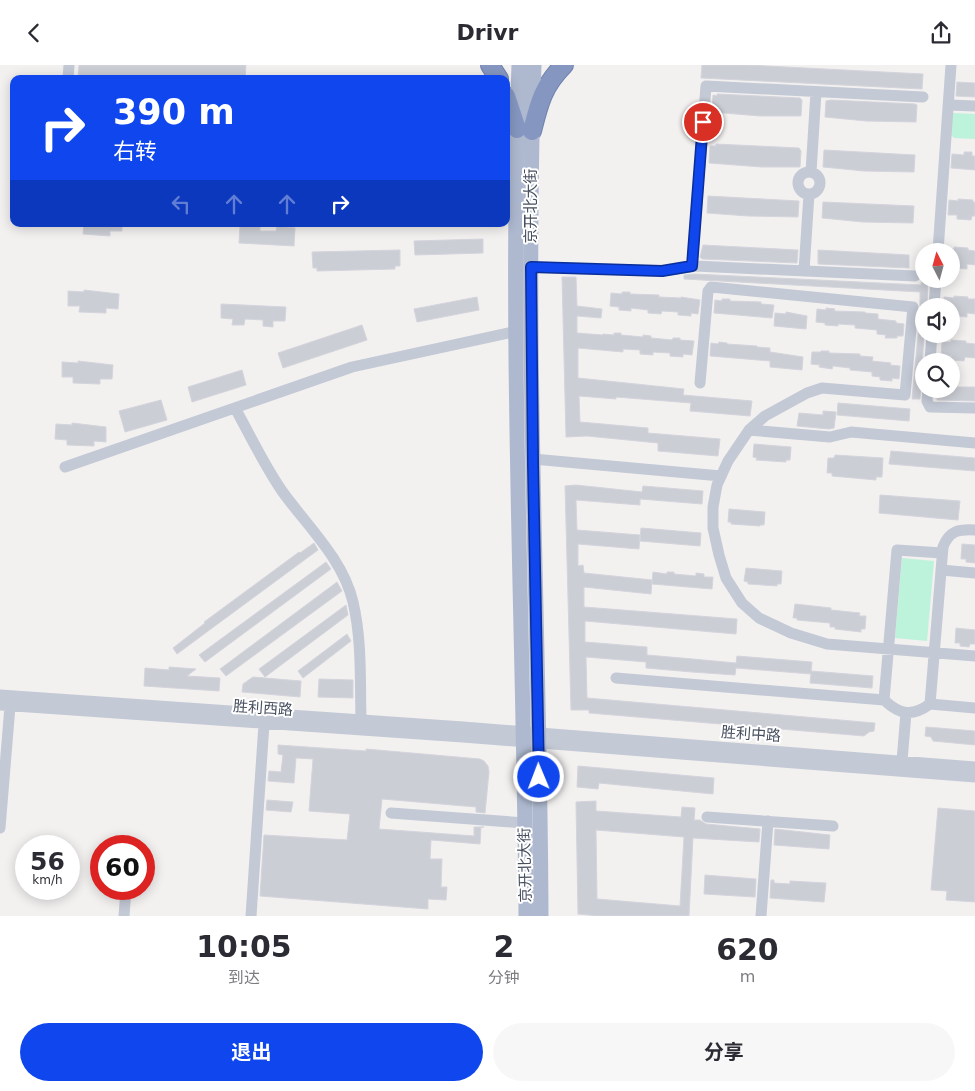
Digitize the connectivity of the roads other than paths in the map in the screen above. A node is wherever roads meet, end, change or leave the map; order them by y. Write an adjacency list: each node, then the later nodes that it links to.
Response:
1 (519, 65): 10 (main road, 京开北大街)
2 (534, 65): 10 (main road, 京开北大街)
3 (564, 65): 10 (highway)
4 (951, 65): 8 (street)
5 (816, 92): 6 (street); 11 (street); 14 (street)
6 (923, 97)
7 (510, 104): 10 (highway)
8 (948, 105): 9 (street); 13 (street)
9 (975, 106)
10 (524, 130): 15 (main road, 京开北大街); 18 (main road, 京开北大街)
11 (811, 172): 12 (street); 12 (street)
12 (809, 194): 16 (street)
13 (939, 243)
14 (692, 266): 15 (street); 16 (street)
15 (531, 267): 25 (main road, 京开北大街)
16 (804, 271): 17 (street)
17 (915, 276)
18 (517, 331): 21 (street); 44 (main road, 京开北大街)
19 (700, 383): 23 (street)
20 (927, 398): 22 (street)
21 (235, 408): 26 (street); 42 (street)
22 (975, 409)
23 (749, 430): 24 (street); 27 (street)
24 (975, 443)
25 (533, 459): 27 (street); 44 (main road, 京开北大街)
26 (65, 467)
27 (721, 476): 32 (street)
28 (975, 531): 29 (street)
29 (942, 553): 30 (street); 32 (street)
30 (941, 570): 31 (street); 33 (street)
31 (975, 573)
32 (888, 649): 33 (street); 37 (street)
33 (934, 653): 34 (street); 38 (street)
34 (975, 656)
35 (616, 677): 37 (street)
36 (0, 695): 42 (street, 胜利西路)
37 (884, 700): 41 (street)
38 (930, 704): 40 (street); 41 (street)
39 (5, 706): 43 (street, 胜利西路); 53 (street)
40 (975, 707)
41 (906, 713): 45 (street)
42 (361, 720): 44 (street, 胜利西路)
43 (264, 723): 44 (street, 胜利西路); 56 (street)
44 (531, 737): 45 (street, 胜利中路); 47 (street, 胜利中路); 51 (main road, 京开北大街); 58 (main road, 京开北大街)
45 (902, 761): 46 (street, 胜利中路)
46 (975, 767)
47 (975, 777)
48 (391, 813): 51 (street)
49 (707, 817): 50 (street)
50 (768, 821): 52 (street); 59 (street)
51 (524, 823): 57 (main road, 京开北大街)
52 (833, 826)
53 (0, 828)
54 (125, 900): 55 (street)
55 (124, 916)
56 (250, 916)
57 (526, 916)
58 (541, 916)
59 (761, 916)

